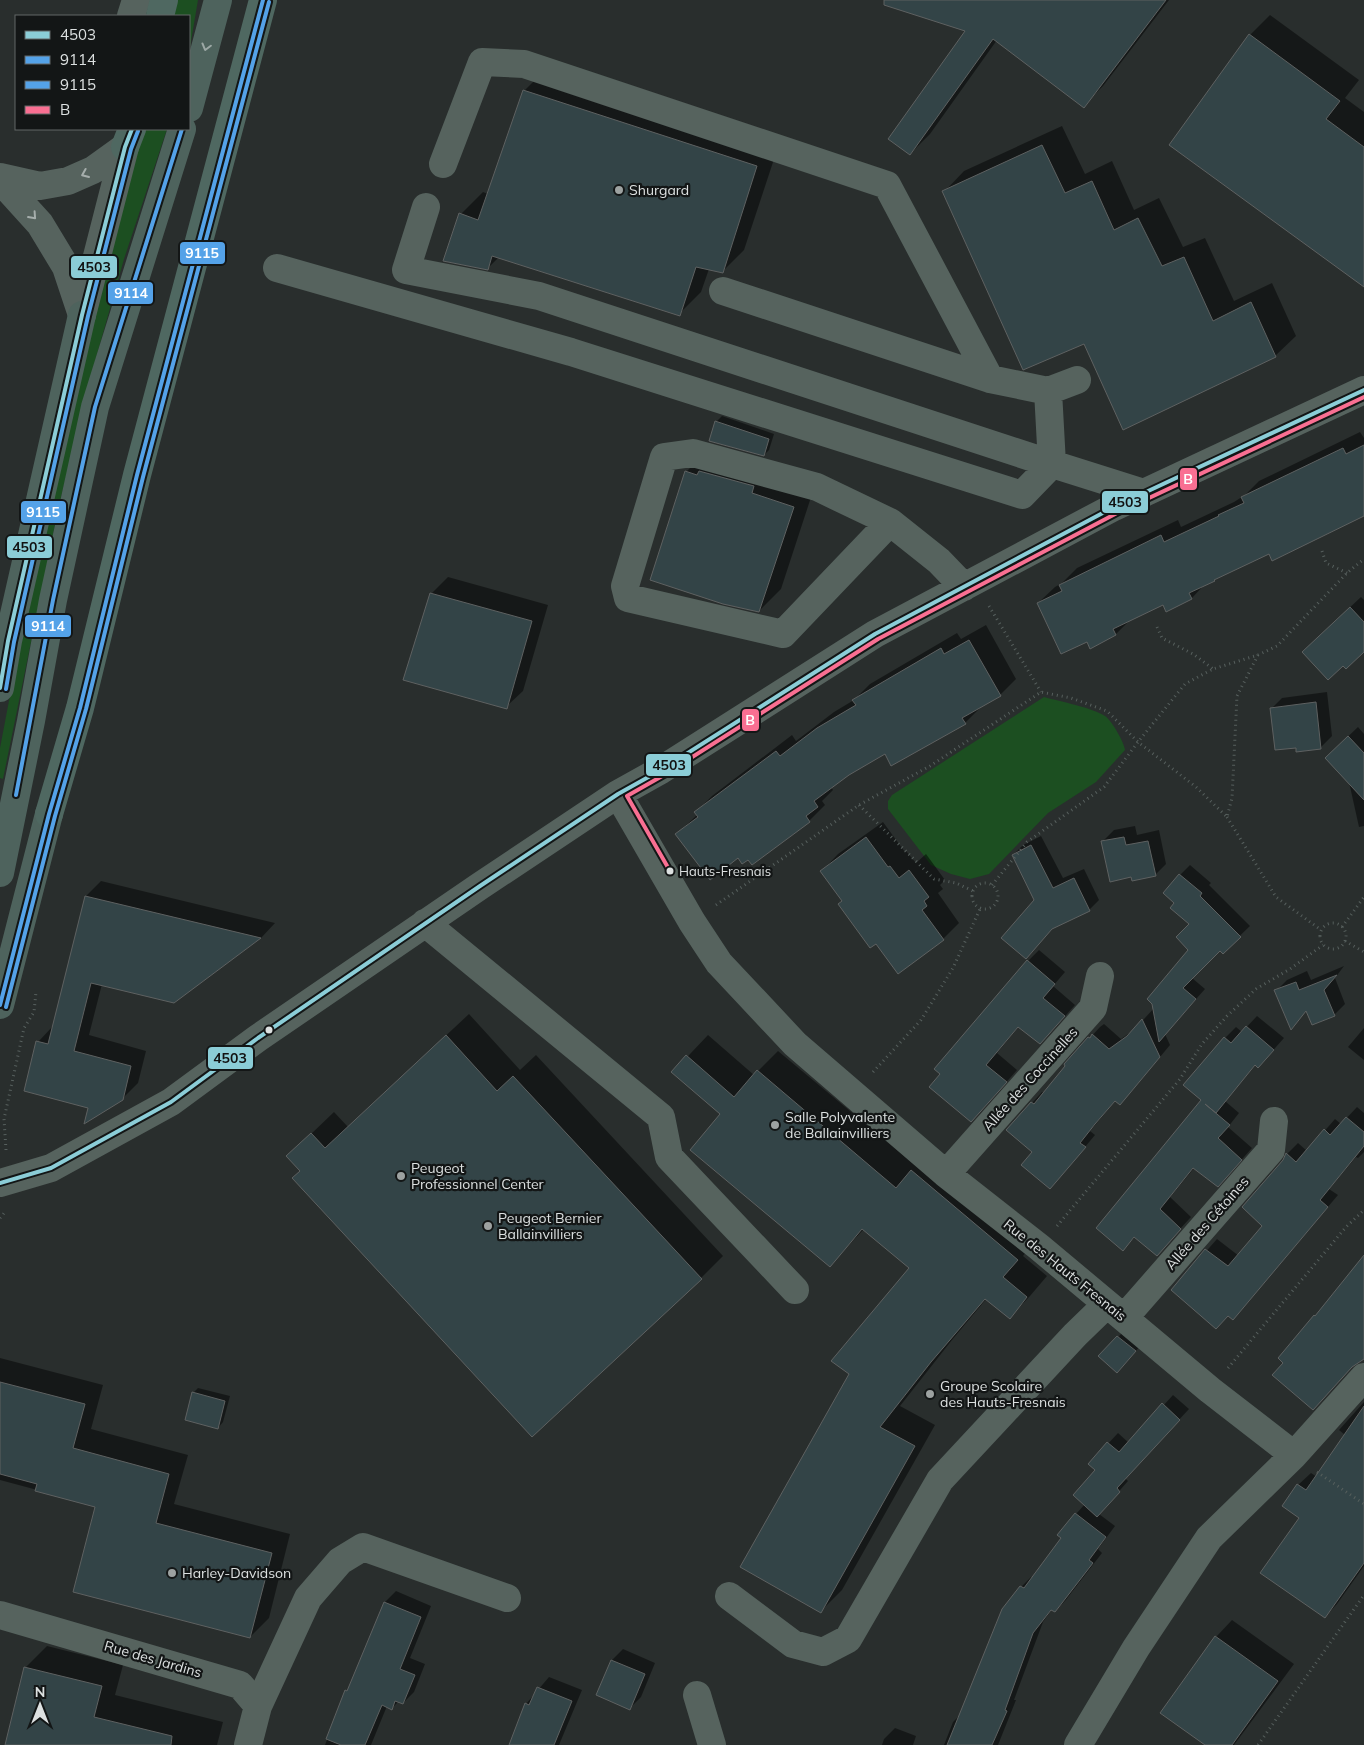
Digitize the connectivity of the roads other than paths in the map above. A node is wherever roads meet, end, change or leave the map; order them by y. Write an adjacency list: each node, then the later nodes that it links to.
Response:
1 (136, 0): 5 (street)
2 (164, 0): 6 (highway)
3 (218, 0): 7 (main road, one-way to 7)
4 (264, 5): 26 (highway)
5 (131, 15)
6 (160, 15)
7 (190, 104)
8 (182, 130): 27 (main road)
9 (128, 138): 11 (street, one-way to 11); 15 (street)
10 (443, 164): 16 (street)
11 (0, 179): 15 (street, one-way to 15)
12 (426, 207): 20 (street)
13 (277, 268): 20 (street)
14 (723, 291): 16 (street)
15 (82, 315): 24 (main road)
16 (990, 379): 19 (street)
17 (1077, 380): 19 (street)
18 (1364, 390): 21 (street)
19 (1048, 391): 20 (street)
20 (1052, 464): 21 (street)
21 (1144, 493): 23 (street)
22 (890, 522): 22 (street); 23 (street)
23 (969, 584): 25 (street)
24 (0, 688)
25 (618, 794): 28 (street); 32 (street, Rue des Hauts Fresnais)
26 (49, 814): 30 (main road)
27 (0, 872)
28 (425, 923): 33 (street); 34 (street)
29 (1100, 976): 32 (street, Allée des Coccinelles)
30 (0, 1005)
31 (1274, 1121): 35 (street, Allée des Cétoines)
32 (946, 1174): 35 (street, Rue des Hauts Fresnais)
33 (0, 1183)
34 (795, 1290)
35 (1115, 1311): 37 (street, Rue des Hauts Fresnais); 38 (street, Allée des Cétoines)
36 (1364, 1377): 37 (street)
37 (1294, 1455): 45 (street)
38 (729, 1596)
39 (507, 1598): 42 (street)
40 (0, 1615): 42 (street, Rue des Jardins)
41 (697, 1695): 44 (street)
42 (258, 1706): 43 (street)
43 (248, 1745)
44 (712, 1745)
45 (1078, 1745)

